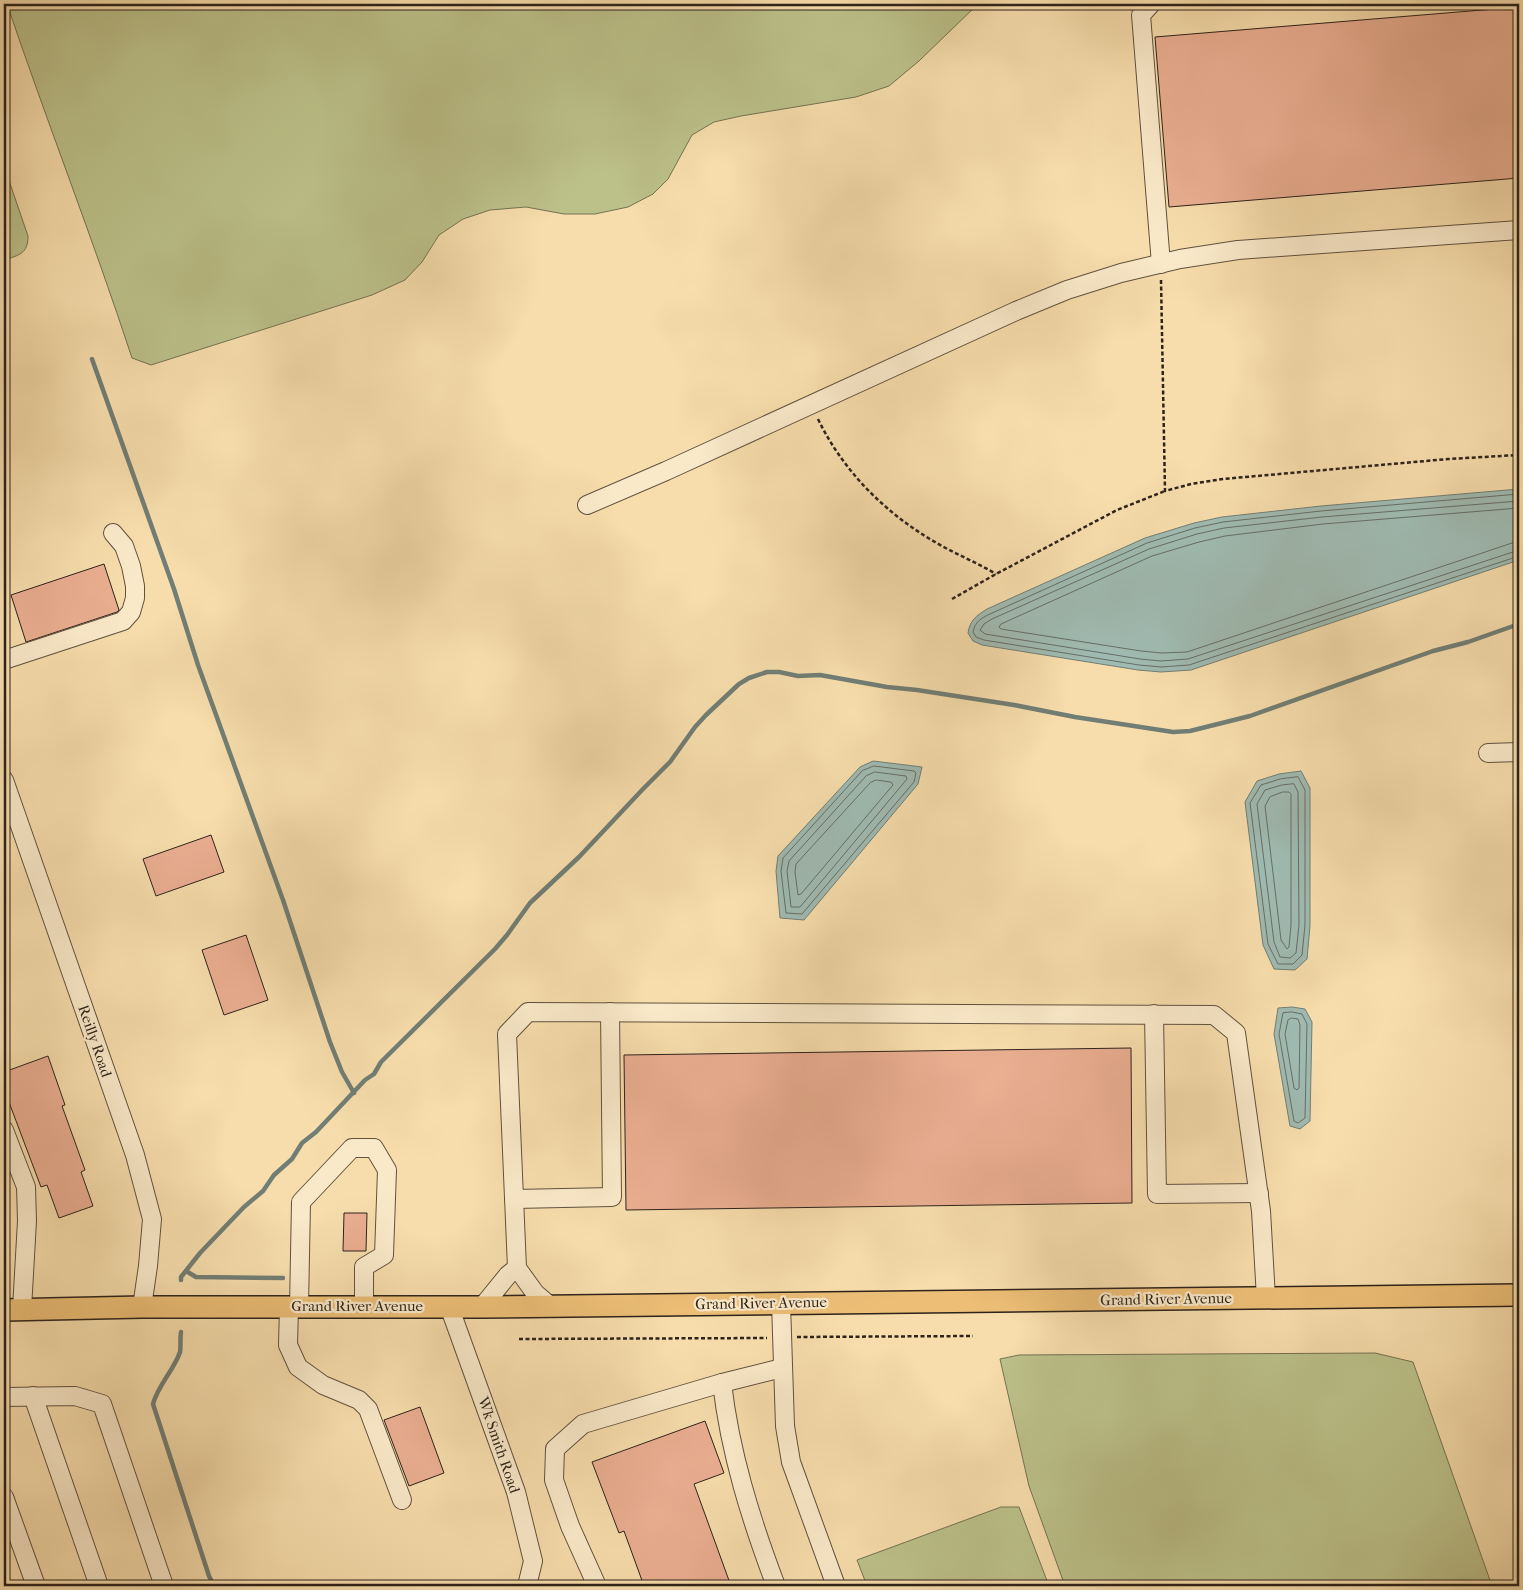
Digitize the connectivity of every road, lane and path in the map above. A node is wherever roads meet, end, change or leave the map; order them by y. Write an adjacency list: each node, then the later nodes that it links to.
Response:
1 (1151, 4): 3 (street)
2 (1519, 230): 3 (street)
3 (1161, 264): 4 (street); 6 (path)
4 (811, 405): 7 (street); 9 (path)
5 (1519, 455): 6 (path)
6 (1165, 491): 9 (path)
7 (587, 504)
8 (113, 533): 11 (street)
9 (996, 574): 10 (path)
10 (952, 599)
11 (4, 660)
12 (1519, 752): 13 (street)
13 (1488, 753)
14 (4, 780): 27 (street, Reilly Road)
15 (610, 1012): 16 (street); 19 (street); 19 (street)
16 (1154, 1014): 18 (street); 18 (street)
17 (4, 1130): 30 (street)
18 (1259, 1193): 22 (street)
19 (514, 1199): 20 (street)
20 (517, 1268): 24 (street); 29 (street)
21 (1519, 1296): 22 (main road, Grand River Avenue)
22 (1266, 1298): 23 (main road, Grand River Avenue)
23 (781, 1303): 24 (main road, Grand River Avenue); 32 (street)
24 (549, 1305): 29 (main road, Grand River Avenue)
25 (364, 1306): 26 (main road, Grand River Avenue); 28 (main road, Grand River Avenue); 28 (street)
26 (448, 1306): 29 (main road, Grand River Avenue); 43 (street, Wk Smith Road)
27 (142, 1307): 28 (main road, Grand River Avenue); 30 (main road, Grand River Avenue)
28 (294, 1307): 39 (street)
29 (482, 1307)
30 (13, 1310)
31 (973, 1336): 32 (path)
32 (782, 1338): 33 (path); 34 (street)
33 (519, 1339)
34 (782, 1368): 35 (street); 46 (street)
35 (722, 1382): 44 (street); 45 (street)
36 (33, 1396): 37 (street); 41 (street); 42 (street)
37 (4, 1397)
38 (4, 1497): 40 (street)
39 (402, 1500)
40 (36, 1586)
41 (99, 1586)
42 (164, 1586)
43 (527, 1586)
44 (596, 1586)
45 (776, 1586)
46 (836, 1586)

